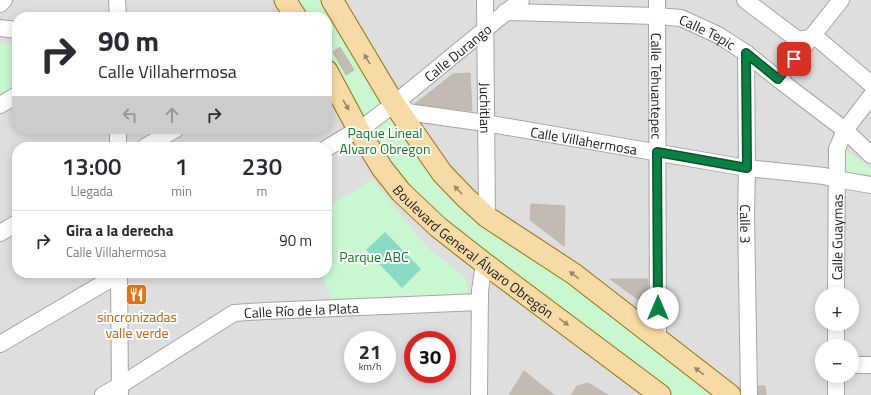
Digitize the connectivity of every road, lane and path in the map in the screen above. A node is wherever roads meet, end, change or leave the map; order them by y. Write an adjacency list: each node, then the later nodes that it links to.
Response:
1 (4, 0): 9 (street)
2 (117, 0): 11 (street)
3 (285, 0): 12 (main road)
4 (332, 0): 24 (main road, one-way to 4)
5 (485, 0): 16 (street, Juchitlan)
6 (521, 0): 13 (street, Calle Durango)
7 (745, 0): 17 (street)
8 (841, 0): 17 (street)
9 (0, 4)
10 (657, 8): 13 (street, Calle Tepic); 18 (street, Calle Tepic); 32 (street, Calle Tehuantepec)
11 (118, 12)
12 (293, 12)
13 (506, 12): 16 (street, Calle Durango)
14 (0, 28): 15 (street)
15 (12, 29)
16 (485, 29): 24 (street, Calle Durango); 26 (street, Juchitlan)
17 (810, 38): 19 (street); 21 (street)
18 (746, 53): 19 (street, Calle Tepic); 34 (street, Calle 3)
19 (778, 79): 28 (street, Calle Tepic)
20 (332, 80): 27 (main road, Boulevard General Álvaro Obregón, one-way to 27)
21 (871, 84)
22 (871, 96): 28 (street, Calle Guaymas)
23 (12, 98): 25 (street)
24 (396, 102): 26 (street, Calle Villahermosa); 27 (street, Calle Durango); 37 (main road, one-way to 24)
25 (0, 105)
26 (485, 123): 32 (street, Calle Villahermosa); 37 (street, Juchitlan)
27 (358, 129): 31 (street, Calle Durango); 40 (main road, Boulevard General Álvaro Obregón)
28 (845, 130): 33 (street, Calle Tepic); 35 (street, Calle Guaymas)
29 (167, 134): 30 (street)
30 (154, 142)
31 (332, 145)
32 (657, 152): 34 (street, Calle Villahermosa); 45 (street, Calle Tehuantepec)
33 (871, 155)
34 (747, 168): 35 (street, Calle Villahermosa); 55 (street, Calle 3)
35 (836, 179): 36 (street, Calle Villahermosa); 43 (street, Calle Guaymas)
36 (871, 185)
37 (487, 217): 45 (main road, one-way to 37)
38 (12, 226): 39 (street)
39 (0, 233)
40 (484, 263): 44 (street); 53 (main road, Boulevard General Álvaro Obregón, one-way to 53)
41 (112, 278): 46 (street)
42 (120, 278): 50 (street)
43 (836, 287)
44 (480, 302): 50 (street, Calle Río de la Plata); 52 (street)
45 (658, 339): 54 (main road, one-way to 45)
46 (0, 344)
47 (859, 365): 48 (street)
48 (871, 365)
49 (836, 383): 56 (street)
50 (120, 391): 51 (street, Calle Río de la Plata)
51 (103, 395)
52 (479, 395)
53 (660, 395)
54 (730, 395)
55 (749, 395)
56 (836, 395)

